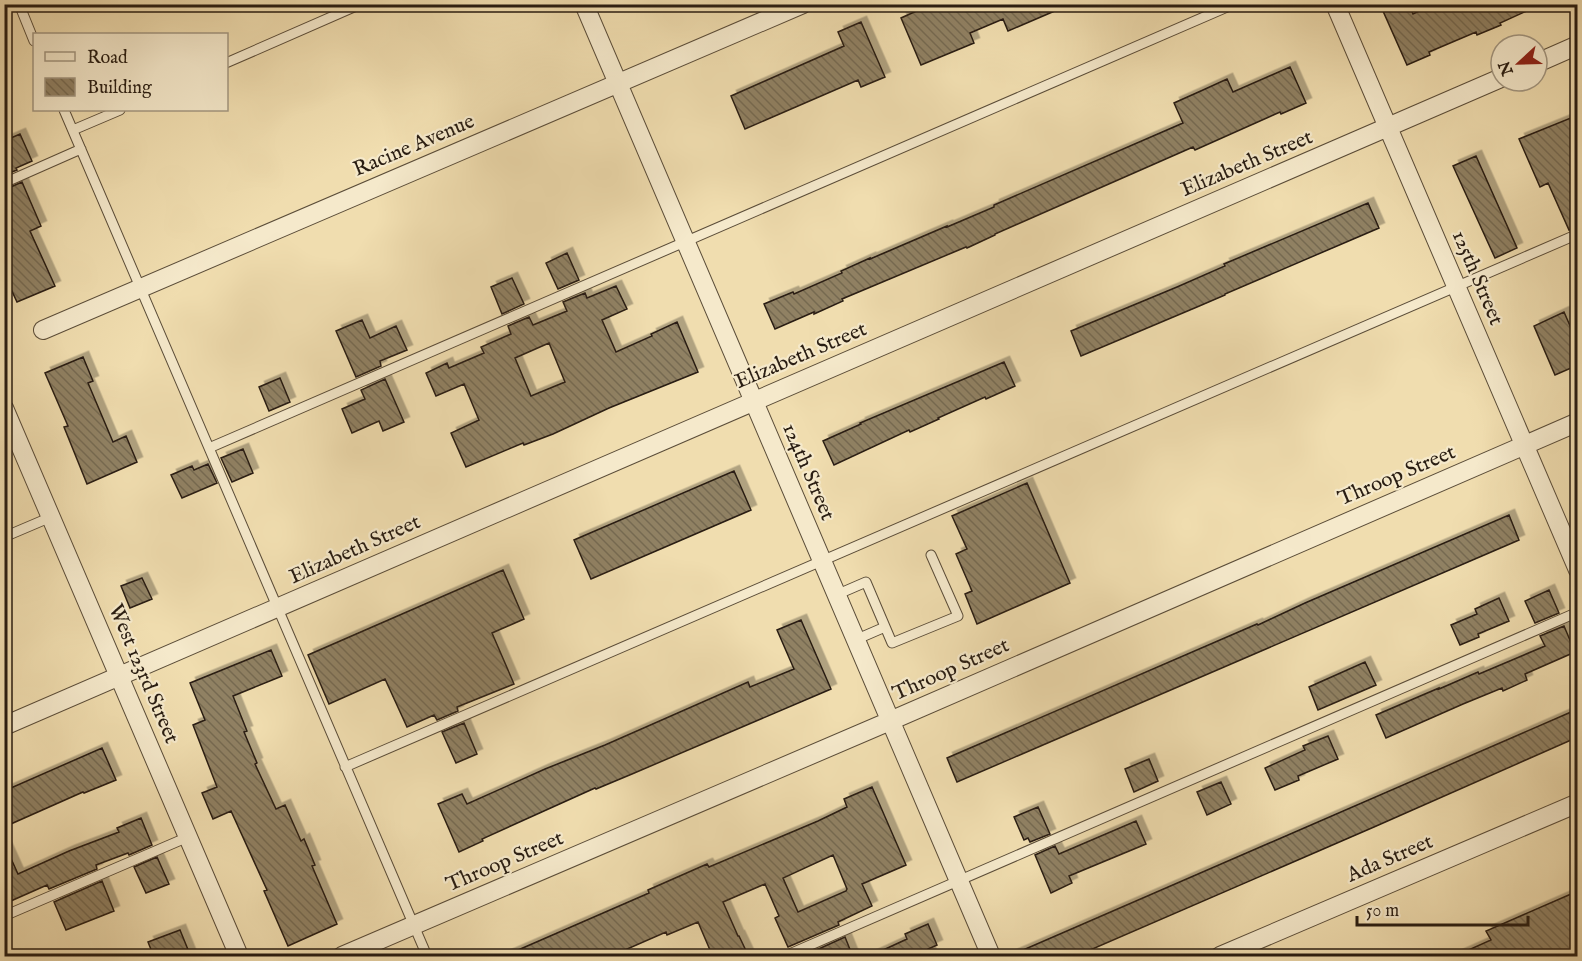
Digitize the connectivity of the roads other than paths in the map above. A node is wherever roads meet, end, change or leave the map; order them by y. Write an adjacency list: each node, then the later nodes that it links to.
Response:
1 (19, 4): 7 (lane)
2 (361, 4): 10 (lane)
3 (584, 4): 12 (street, 124th Street)
4 (803, 4): 12 (street, Racine Avenue)
5 (1234, 4): 20 (lane)
6 (1335, 4): 15 (street, 125th Street)
7 (33, 39)
8 (1578, 45): 9 (street)
9 (1549, 58)
10 (228, 62)
11 (1489, 83): 15 (street, Elizabeth Street)
12 (618, 84): 20 (street, 124th Street); 22 (street, Racine Avenue)
13 (64, 111): 16 (lane)
14 (118, 111): 16 (lane)
15 (1388, 128): 21 (street, 125th Street); 24 (street, Elizabeth Street)
16 (73, 130): 17 (lane)
17 (81, 149): 18 (lane); 22 (lane)
18 (4, 183)
19 (1578, 234): 21 (lane)
20 (685, 242): 24 (street, 124th Street); 28 (lane)
21 (1456, 286): 27 (street, 125th Street); 32 (lane)
22 (140, 288): 23 (street, Racine Avenue); 28 (lane)
23 (43, 330)
24 (753, 401): 32 (street, 124th Street); 35 (street, Elizabeth Street)
25 (4, 408): 29 (street, West 123rd Street)
26 (1578, 422): 27 (street, Throop Street)
27 (1524, 446): 33 (street, 125th Street); 40 (street, Throop Street)
28 (209, 448): 35 (lane)
29 (51, 517): 30 (lane); 39 (street, West 123rd Street)
30 (4, 537)
31 (930, 555): 37 (lane)
32 (821, 561): 34 (street, 124th Street); 42 (lane)
33 (1578, 570)
34 (836, 595): 37 (lane); 38 (street, 124th Street)
35 (277, 608): 39 (street, Elizabeth Street); 42 (lane)
36 (1578, 612): 45 (lane)
37 (885, 627): 38 (lane)
38 (855, 640): 40 (street, 124th Street)
39 (120, 677): 41 (street, Elizabeth Street); 44 (street, West 123rd Street)
40 (890, 721): 45 (street, 124th Street); 47 (street, Throop Street)
41 (4, 726)
42 (345, 766): 47 (lane)
43 (1578, 803): 53 (street, Ada Street)
44 (188, 837): 46 (lane); 48 (street, West 123rd Street)
45 (959, 882): 51 (lane); 52 (street, 124th Street)
46 (4, 916)
47 (414, 926): 49 (street, Throop Street); 50 (lane)
48 (239, 957)
49 (342, 957)
50 (427, 957)
51 (785, 957)
52 (991, 957)
53 (1220, 957)

